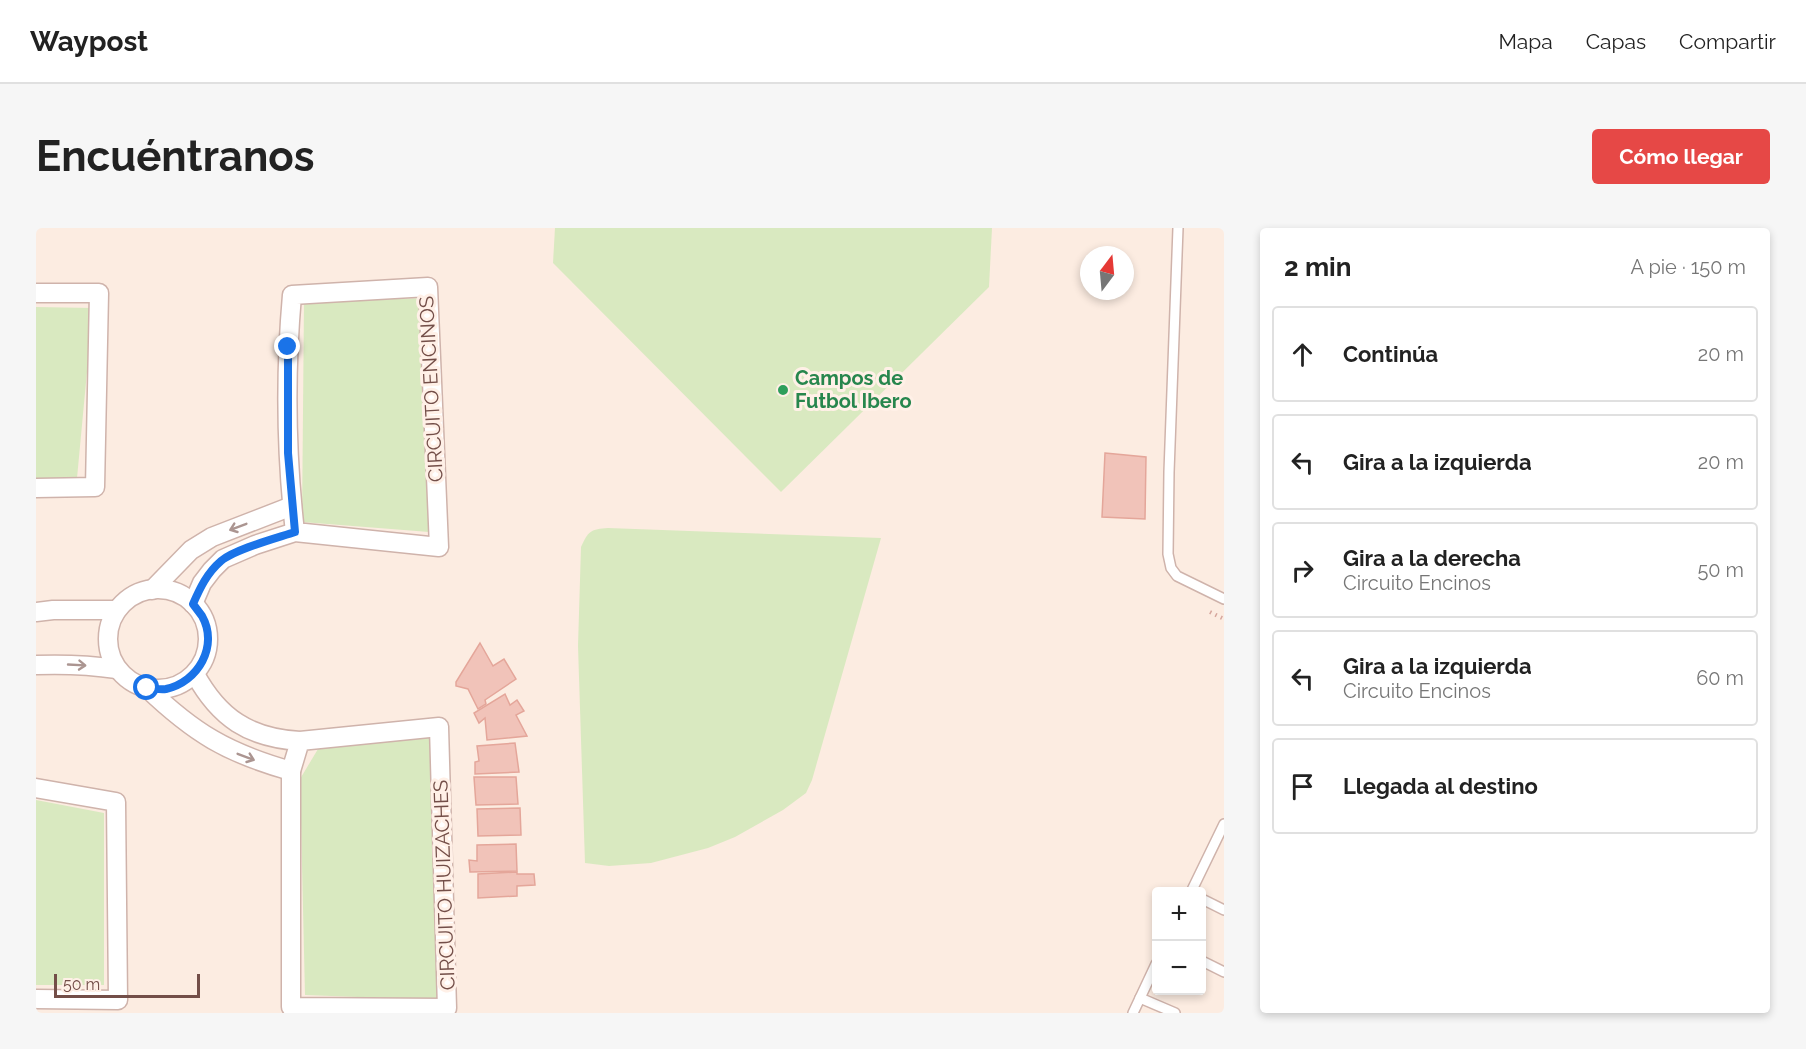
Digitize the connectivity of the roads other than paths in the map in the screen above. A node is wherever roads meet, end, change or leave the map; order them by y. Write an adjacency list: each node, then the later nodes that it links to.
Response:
1 (1178, 228): 9 (lane)
2 (36, 293): 3 (street)
3 (36, 488)
4 (292, 506): 5 (street, CIRCUITO ENCINOS); 5 (street, CIRCUITO ENCINOS); 6 (street, one-way to 6)
5 (295, 532): 7 (street, CIRCUITO ENCINOS)
6 (212, 537): 7 (street); 8 (street)
7 (223, 559): 10 (street, CIRCUITO ENCINOS)
8 (152, 590): 10 (street); 11 (street)
9 (1224, 599)
10 (193, 604): 15 (street)
11 (117, 610): 12 (street); 14 (street)
12 (36, 612)
13 (36, 665): 14 (street, one-way to 14)
14 (117, 669): 16 (street)
15 (195, 674): 16 (street); 17 (street, CIRCUITO HUIZACHES)
16 (147, 688): 18 (street)
17 (227, 716): 18 (street); 19 (street, CIRCUITO HUIZACHES)
18 (206, 737): 20 (street, one-way to 20)
19 (300, 741): 20 (street, CIRCUITO HUIZACHES); 20 (street, CIRCUITO HUIZACHES)
20 (291, 771)
21 (36, 788): 32 (street)
22 (1224, 824): 23 (lane)
23 (1214, 845): 24 (lane); 25 (lane)
24 (1224, 850)
25 (1193, 887)
26 (1206, 901): 27 (lane)
27 (1224, 910)
28 (1206, 964): 30 (lane)
29 (1152, 972): 31 (lane)
30 (1224, 972)
31 (1140, 998): 33 (lane); 34 (lane)
32 (36, 999)
33 (1133, 1013)
34 (1175, 1013)

